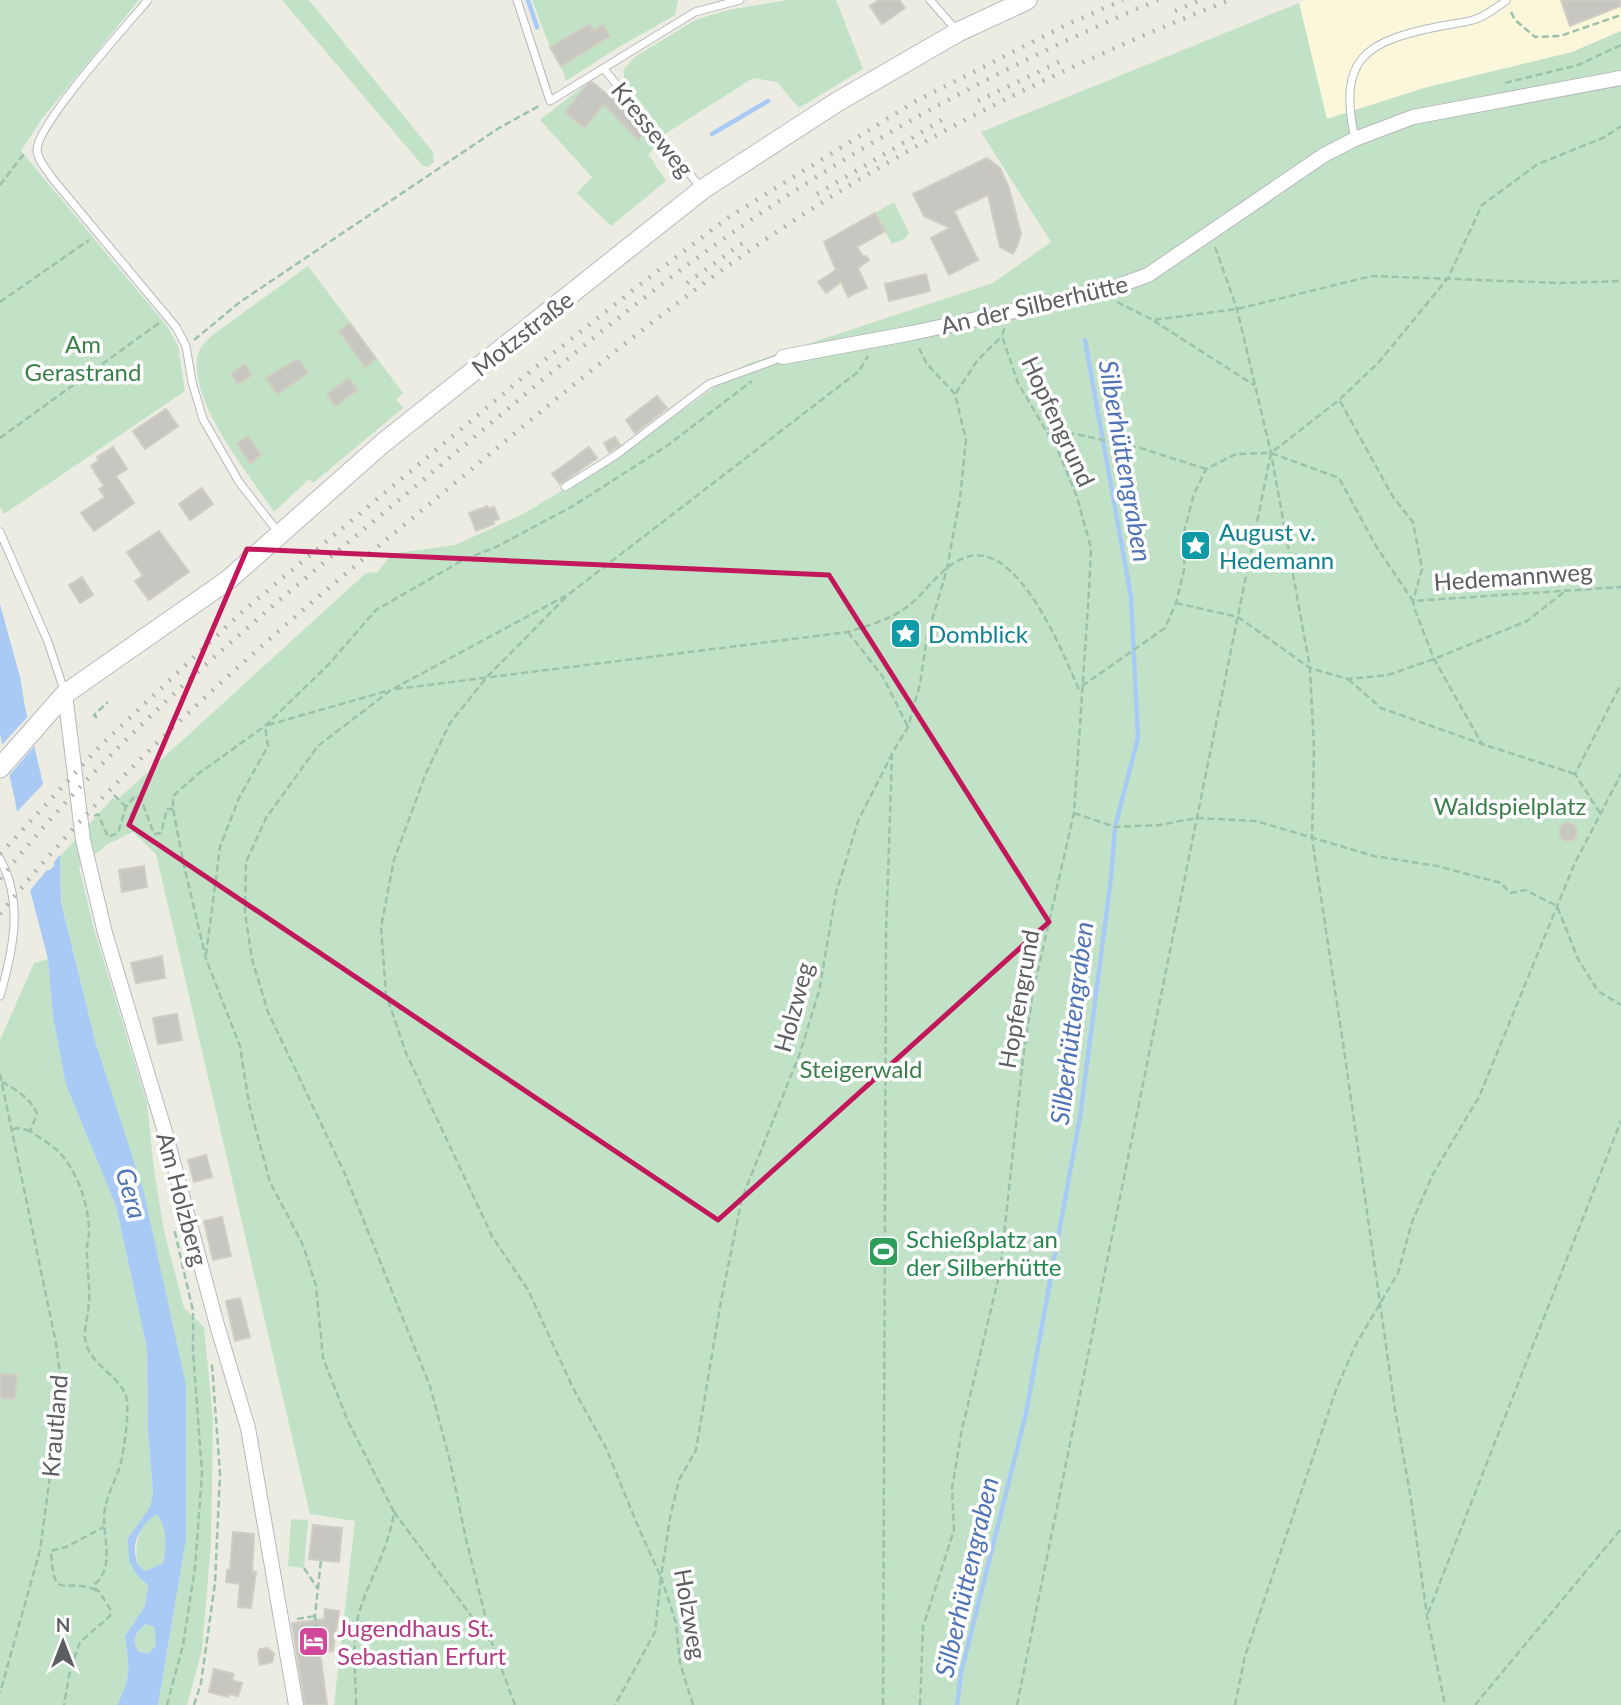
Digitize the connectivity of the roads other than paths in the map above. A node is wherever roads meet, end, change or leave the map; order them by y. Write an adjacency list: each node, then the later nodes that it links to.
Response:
1 (148, 0): 15 (lane)
2 (517, 0): 8 (lane, Kresseweg)
3 (740, 0): 8 (lane, Kresseweg)
4 (930, 0): 7 (lane)
5 (1027, 0): 7 (street, Motzstraße)
6 (1506, 1): 10 (lane)
7 (958, 33): 11 (street, Motzstraße)
8 (604, 69): 11 (lane, Kresseweg)
9 (1621, 78): 10 (street, An der Silberhütte)
10 (1354, 139): 12 (street, An der Silberhütte)
11 (703, 189): 15 (street, Motzstraße)
12 (783, 357): 13 (lane, An der Silberhütte)
13 (565, 487)
14 (0, 532): 16 (lane)
15 (280, 535): 16 (street, Motzstraße)
16 (65, 694): 17 (street, Motzstraße); 20 (street, Am Holzberg)
17 (0, 768)
18 (0, 859): 19 (lane)
19 (0, 996)
20 (296, 1705)

